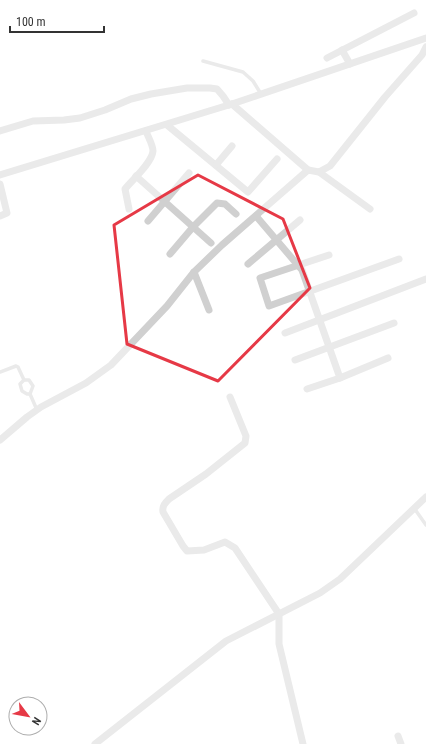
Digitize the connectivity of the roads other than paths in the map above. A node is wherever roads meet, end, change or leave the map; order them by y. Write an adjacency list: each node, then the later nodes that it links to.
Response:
1 (414, 13): 4 (street)
2 (426, 38): 7 (street)
3 (426, 48): 17 (street)
4 (342, 50): 5 (street); 7 (street)
5 (327, 58)
6 (203, 61): 8 (lane)
7 (350, 64): 8 (street)
8 (261, 94): 9 (street)
9 (231, 105): 10 (street); 11 (street); 16 (street)
10 (167, 125): 12 (street); 15 (street)
11 (0, 131)
12 (146, 131): 19 (street); 20 (street)
13 (232, 146): 15 (street)
14 (277, 159): 15 (street)
15 (216, 165)
16 (308, 170): 17 (street); 27 (street)
17 (319, 172): 24 (street)
18 (189, 173): 22 (street)
19 (0, 175)
20 (136, 176): 22 (street); 23 (street)
21 (0, 184): 26 (street)
22 (165, 202): 29 (street); 30 (street)
23 (129, 209)
24 (370, 209)
25 (236, 214): 30 (street)
26 (0, 216)
27 (256, 216): 31 (street); 38 (street)
28 (300, 220): 31 (street)
29 (148, 221)
30 (193, 227): 32 (street); 33 (street)
31 (276, 240): 36 (street); 37 (street)
32 (212, 243)
33 (170, 254)
34 (328, 255): 37 (street)
35 (399, 259): 40 (street)
36 (248, 264)
37 (298, 265): 40 (street); 40 (street)
38 (194, 272): 41 (street); 54 (street)
39 (426, 279): 42 (street)
40 (309, 292): 42 (street)
41 (209, 310)
42 (319, 321): 44 (street); 45 (street)
43 (394, 323): 45 (street)
44 (285, 333)
45 (329, 347): 47 (street); 49 (street)
46 (388, 358): 49 (street)
47 (295, 360)
48 (0, 372): 50 (lane)
49 (340, 378): 51 (street)
50 (24, 380): 52 (lane); 52 (lane)
51 (307, 389)
52 (30, 394): 54 (lane)
53 (230, 397): 59 (street)
54 (37, 410): 55 (street)
55 (0, 440)
56 (426, 497): 57 (street)
57 (413, 508): 58 (lane); 59 (street)
58 (426, 525)
59 (279, 614): 61 (street); 62 (street)
60 (398, 736): 63 (street)
61 (95, 744)
62 (303, 744)
63 (401, 744)

